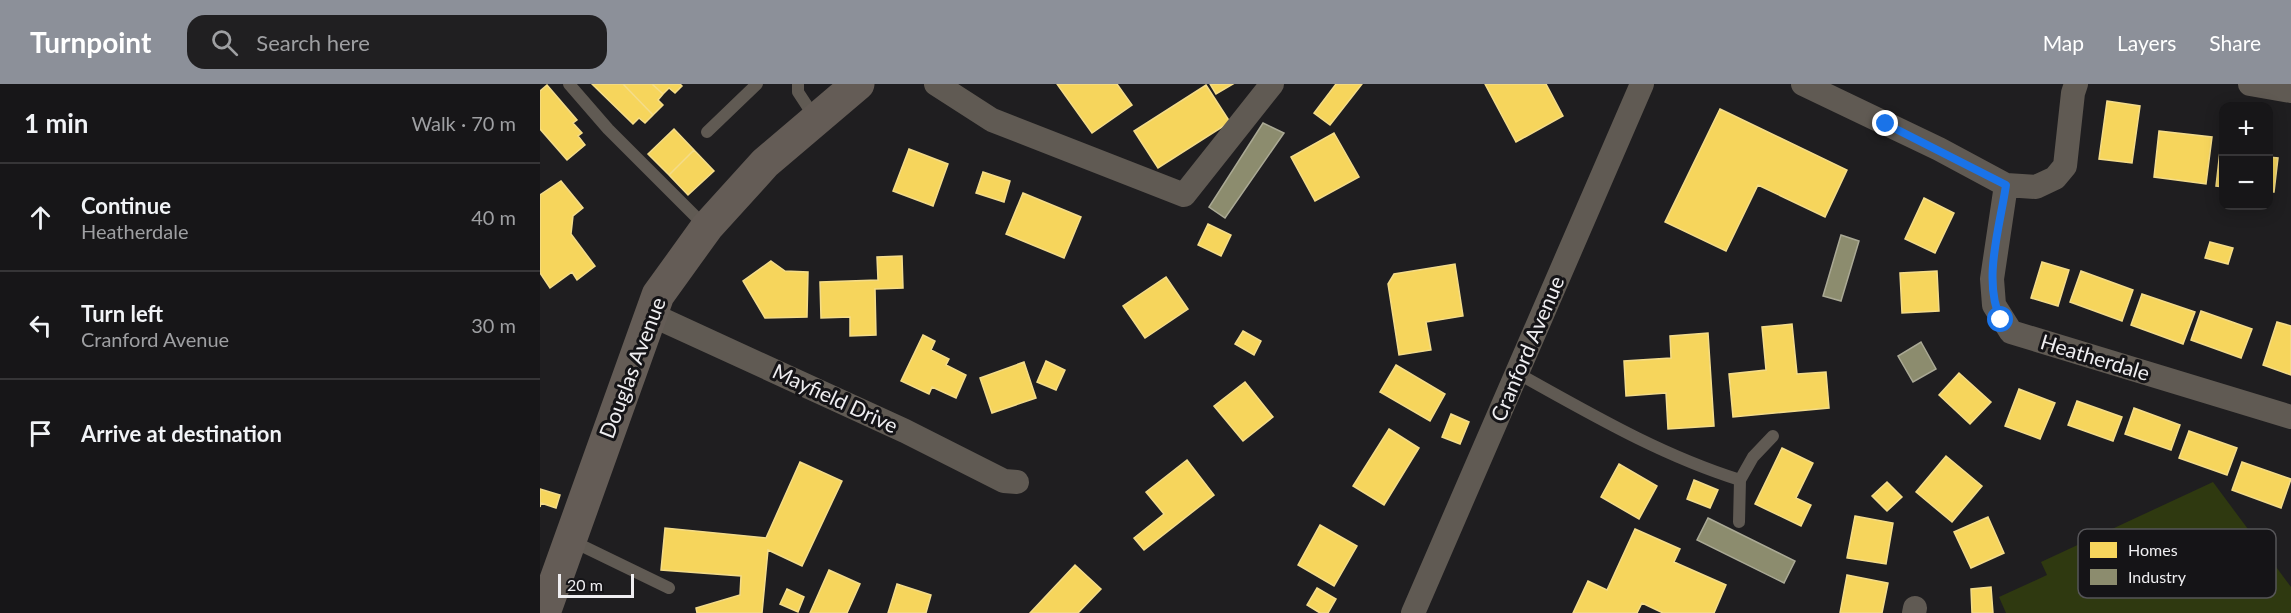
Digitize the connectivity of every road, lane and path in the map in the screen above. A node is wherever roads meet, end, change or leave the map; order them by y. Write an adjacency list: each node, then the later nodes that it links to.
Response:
1 (569, 84): 15 (lane)
2 (757, 84): 13 (lane)
3 (798, 84): 12 (lane)
4 (858, 84): 12 (street, Douglas Avenue)
5 (936, 84): 6 (street)
6 (1272, 84)
7 (1642, 84): 17 (street, Cranford Avenue)
8 (1803, 84): 14 (street)
9 (2076, 84): 14 (street)
10 (2250, 84): 11 (street)
11 (2291, 91)
12 (815, 119): 15 (street, Douglas Avenue)
13 (707, 132)
14 (2006, 185): 18 (street, Heatherdale)
15 (707, 227): 16 (street, Douglas Avenue)
16 (652, 315): 21 (street, Mayfield Drive); 23 (street, Douglas Avenue)
17 (1517, 373): 20 (lane); 26 (street, Cranford Avenue)
18 (2291, 417)
19 (1773, 436): 20 (lane)
20 (1740, 480): 22 (lane)
21 (1017, 482)
22 (1739, 522)
23 (570, 540): 24 (lane); 25 (street, Douglas Avenue)
24 (669, 588)
25 (544, 613)
26 (1413, 613)

